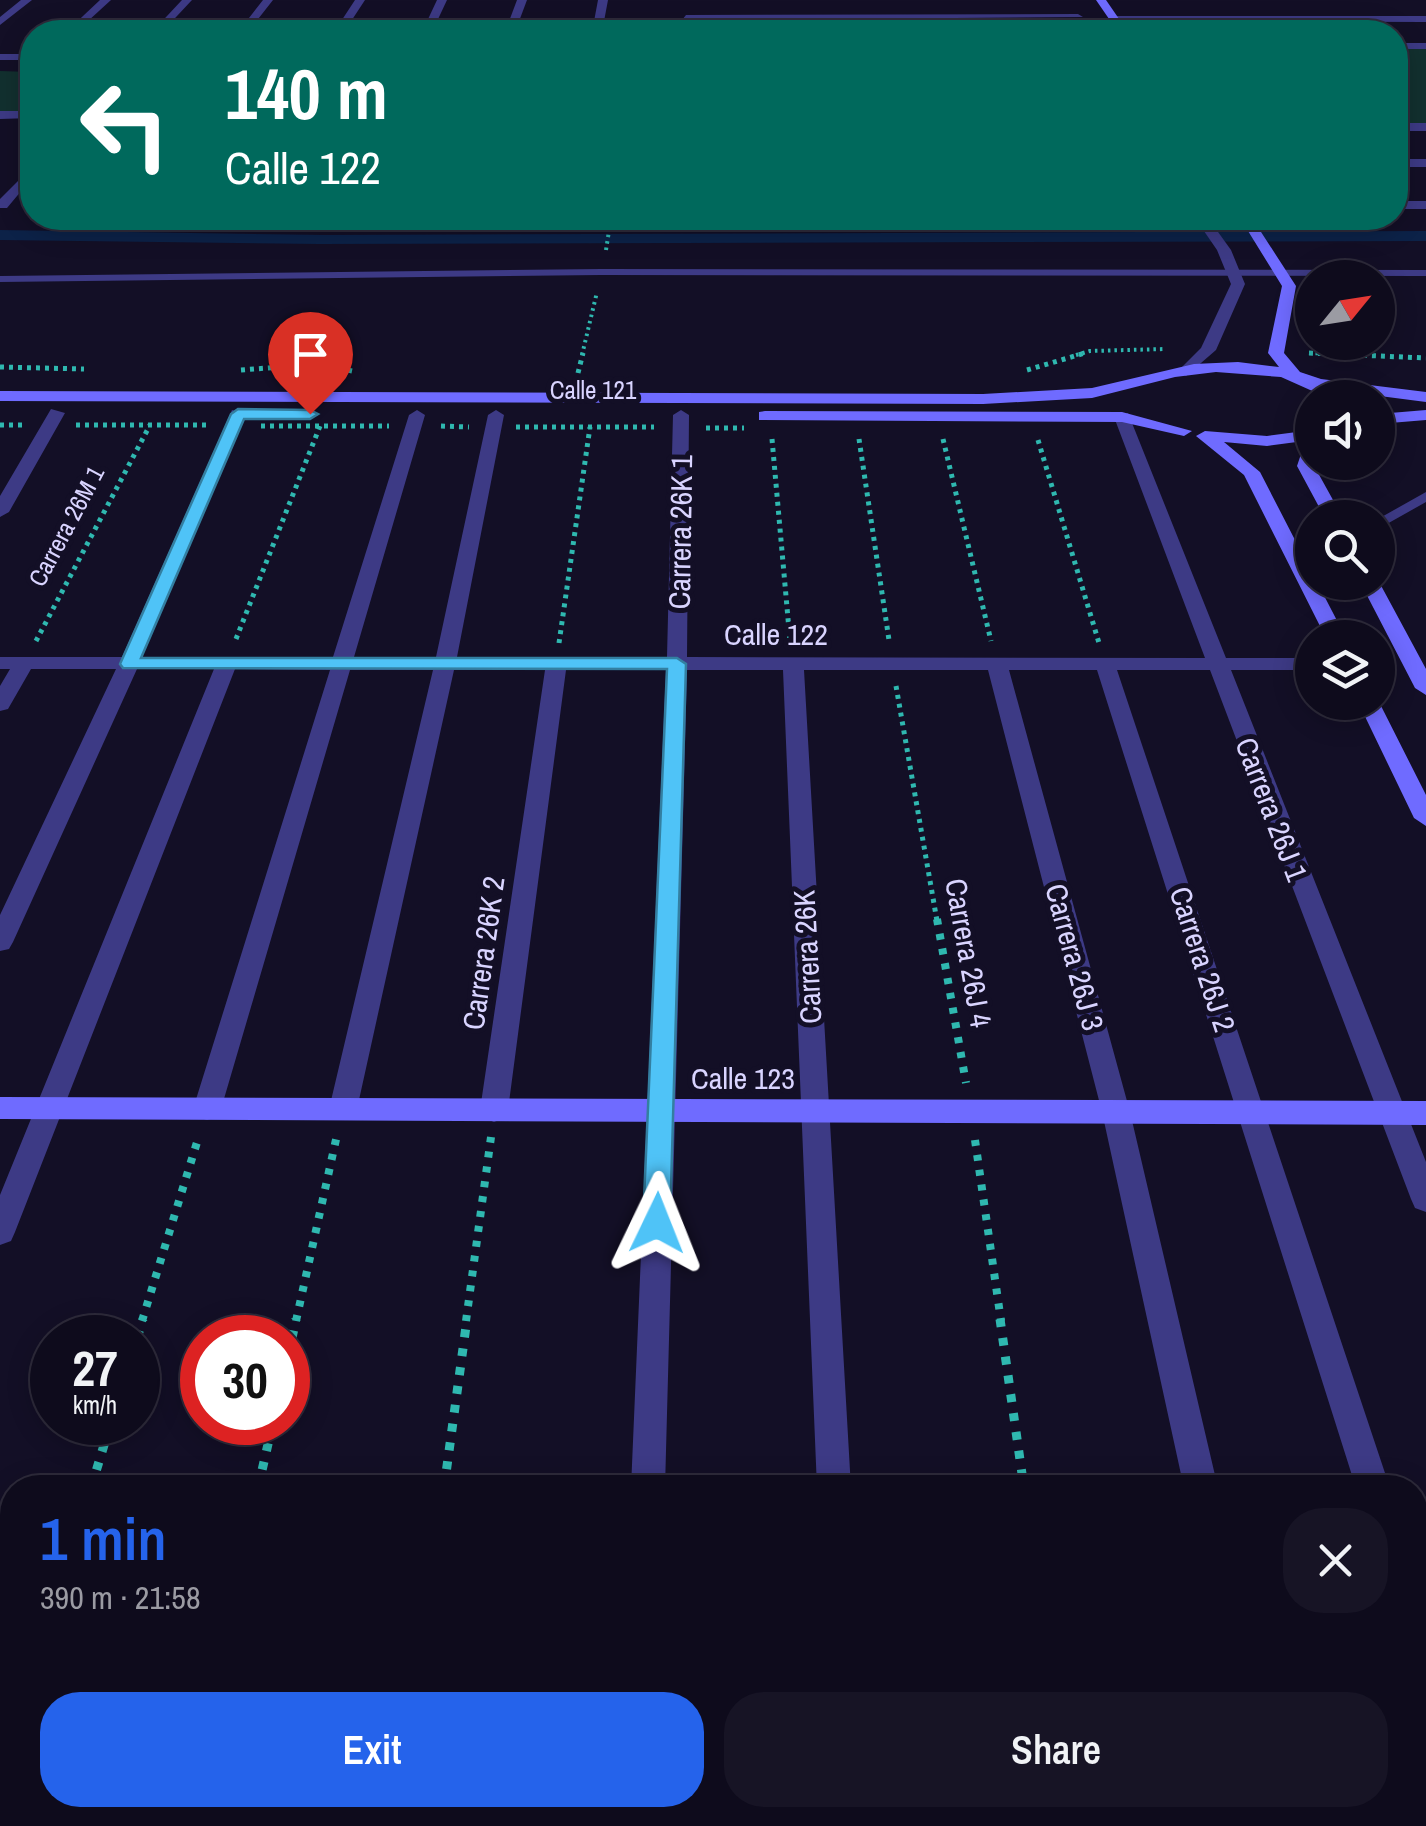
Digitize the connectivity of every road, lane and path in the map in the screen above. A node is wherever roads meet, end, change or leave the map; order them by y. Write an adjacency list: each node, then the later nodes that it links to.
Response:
1 (27, 0): 12 (street)
2 (106, 0): 13 (street)
3 (186, 0): 14 (street)
4 (268, 0): 15 (street)
5 (688, 0): 9 (street)
6 (1068, 0): 8 (street)
7 (1101, 0): 10 (main road)
8 (1078, 17): 9 (street); 16 (street)
9 (686, 18)
10 (1114, 19): 11 (street)
11 (1426, 19)
12 (1, 20)
13 (84, 20)
14 (168, 20)
15 (252, 20)
16 (1080, 20)
17 (609, 230): 20 (path)
18 (1211, 230): 22 (street)
19 (1254, 230): 23 (main road)
20 (601, 272): 22 (lane); 24 (lane); 32 (path)
21 (1426, 273): 23 (lane)
22 (1233, 274): 23 (lane); 25 (street)
23 (1281, 274): 26 (main road)
24 (0, 279)
25 (1208, 350): 30 (path); 31 (street)
26 (1276, 353): 27 (path); 33 (main road)
27 (1426, 358)
28 (238, 371): 29 (path)
29 (367, 371)
30 (1025, 371)
31 (1186, 371): 33 (main road, Calle 121); 34 (main road, Calle 121)
32 (578, 373)
33 (1295, 376): 35 (main road, Calle 121)
34 (1147, 380): 37 (main road, Calle 121); 55 (main road)
35 (1306, 380)
36 (1395, 393): 38 (main road)
37 (0, 396)
38 (1426, 397)
39 (0, 413): 40 (main road, Calle 121)
40 (57, 414): 41 (main road, Calle 121); 59 (street)
41 (238, 414): 42 (main road, Calle 121); 65 (street)
42 (418, 415): 43 (main road, Calle 121); 67 (street)
43 (496, 415): 45 (main road, Calle 121); 68 (street)
44 (1426, 415): 47 (main road)
45 (681, 416): 46 (main road, Calle 121); 70 (street, Carrera 26K 1)
46 (1122, 417): 55 (main road, Calle 121); 75 (street, Carrera 26J 1)
47 (1395, 418)
48 (150, 425): 64 (path, Carrera 26M 1)
49 (320, 426): 66 (path)
50 (590, 427): 69 (path)
51 (771, 428): 71 (path)
52 (858, 428): 72 (path, Carrera 26J 4)
53 (941, 428): 73 (path)
54 (1035, 429): 74 (path)
55 (1184, 430): 56 (main road)
56 (1205, 436): 57 (main road); 62 (main road)
57 (1295, 438)
58 (1426, 496): 60 (lane)
59 (0, 512)
60 (1395, 515)
61 (1379, 600): 77 (main road)
62 (1327, 620)
63 (0, 663): 64 (street, Calle 122)
64 (24, 663): 65 (street, Calle 122); 78 (street)
65 (129, 664): 66 (street, Calle 122); 81 (street)
66 (227, 664): 67 (street, Calle 122); 83 (street)
67 (344, 664): 68 (street, Calle 122); 84 (street)
68 (444, 664): 69 (street, Calle 122); 85 (street)
69 (556, 664): 70 (street, Calle 122); 86 (street, Carrera 26K 2)
70 (677, 664): 71 (street, Calle 122); 87 (street, Carrera 26K 1)
71 (792, 664): 72 (street, Calle 122); 88 (street, Carrera 26K)
72 (892, 664): 73 (street, Calle 122); 89 (path, Carrera 26J 4)
73 (996, 664): 74 (street, Calle 122); 90 (street, Carrera 26J 3)
74 (1105, 664): 75 (street, Calle 122); 91 (street, Carrera 26J 2)
75 (1215, 664): 76 (street, Calle 122); 93 (street, Carrera 26J 1)
76 (1295, 664)
77 (1426, 688)
78 (0, 704)
79 (1377, 720): 80 (main road)
80 (1426, 818)
81 (0, 942)
82 (0, 1108): 83 (main road, Calle 123)
83 (49, 1108): 84 (main road, Calle 123); 95 (street)
84 (207, 1109): 85 (main road, Calle 123); 96 (path)
85 (343, 1109): 86 (main road, Calle 123); 97 (path)
86 (494, 1110): 87 (main road, Calle 123); 102 (path)
87 (660, 1110): 88 (main road, Calle 123); 103 (street, Carrera 26K 1)
88 (814, 1110): 89 (main road, Calle 123); 104 (street, Carrera 26K)
89 (972, 1111): 90 (main road, Calle 123); 105 (path, Carrera 26J 4)
90 (1116, 1112): 91 (main road, Calle 123); 106 (street, Carrera 26J 3)
91 (1254, 1112): 93 (main road, Calle 123); 107 (street, Carrera 26J 2)
92 (1426, 1112): 93 (main road, Calle 123)
93 (1392, 1113): 94 (street, Carrera 26J 1)
94 (1426, 1199)
95 (0, 1232)
96 (143, 1315)
97 (297, 1315)
98 (103, 1445): 100 (path)
99 (268, 1445): 101 (path)
100 (95, 1475)
101 (261, 1475)
102 (446, 1475)
103 (648, 1475)
104 (833, 1475)
105 (1022, 1475)
106 (1198, 1475)
107 (1370, 1475)

